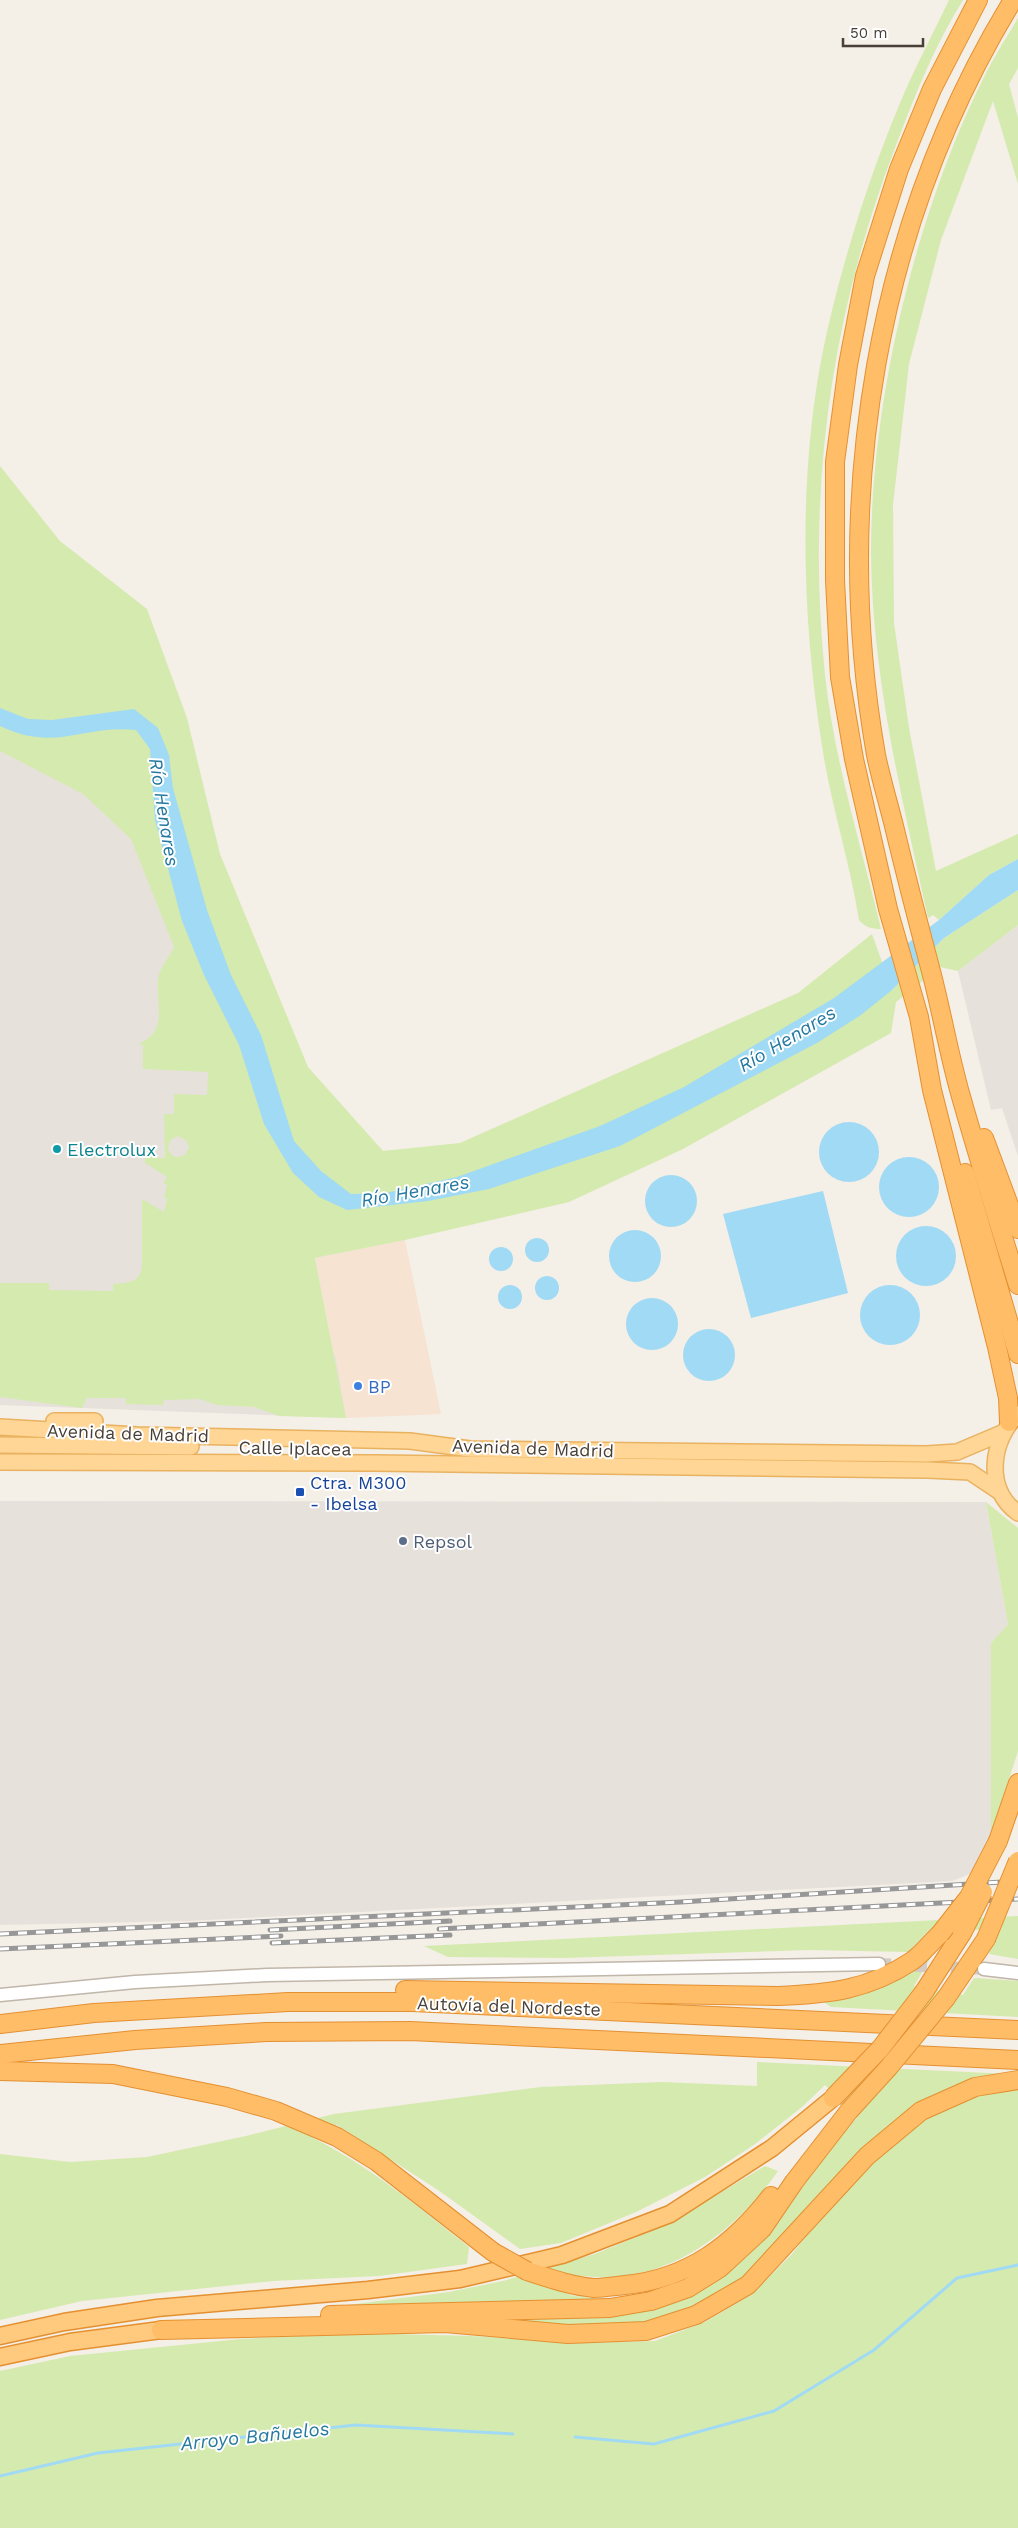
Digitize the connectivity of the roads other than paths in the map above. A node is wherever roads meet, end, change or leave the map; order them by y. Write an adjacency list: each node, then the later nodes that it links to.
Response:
1 (978, 0): 3 (highway)
2 (1013, 0): 4 (highway)
3 (920, 1024): 7 (highway); 10 (highway)
4 (946, 1030): 5 (highway); 6 (highway)
5 (1018, 1228)
6 (1018, 1285)
7 (1018, 1354)
8 (95, 1421): 9 (main road)
9 (0, 1423)
10 (1010, 1423): 13 (main road, Avenida de Madrid); 15 (main road)
11 (0, 1427): 13 (main road, Avenida de Madrid)
12 (0, 1445): 13 (main road, Calle Iplacea)
13 (470, 1449)
14 (0, 1462): 15 (main road, Avenida de Madrid)
15 (1000, 1492): 16 (main road)
16 (1018, 1513)
17 (1018, 1783): 19 (highway)
18 (1018, 1810): 19 (highway)
19 (1002, 1841): 25 (highway, bridge); 32 (highway, bridge)
20 (1018, 1860): 33 (highway, bridge)
21 (879, 1964): 24 (street)
22 (984, 1969): 23 (street)
23 (1018, 1973)
24 (0, 1994)
25 (288, 2002): 26 (highway, Autovía del Nordeste); 27 (highway, Autovía del Nordeste)
26 (0, 2024)
27 (1018, 2030)
28 (0, 2054): 29 (highway, Autovía del Nordeste)
29 (1018, 2060)
30 (0, 2071): 33 (highway, bridge)
31 (1018, 2080): 34 (highway)
32 (832, 2098): 35 (highway)
33 (849, 2111): 34 (highway)
34 (161, 2330): 36 (highway)
35 (0, 2336)
36 (0, 2357)

